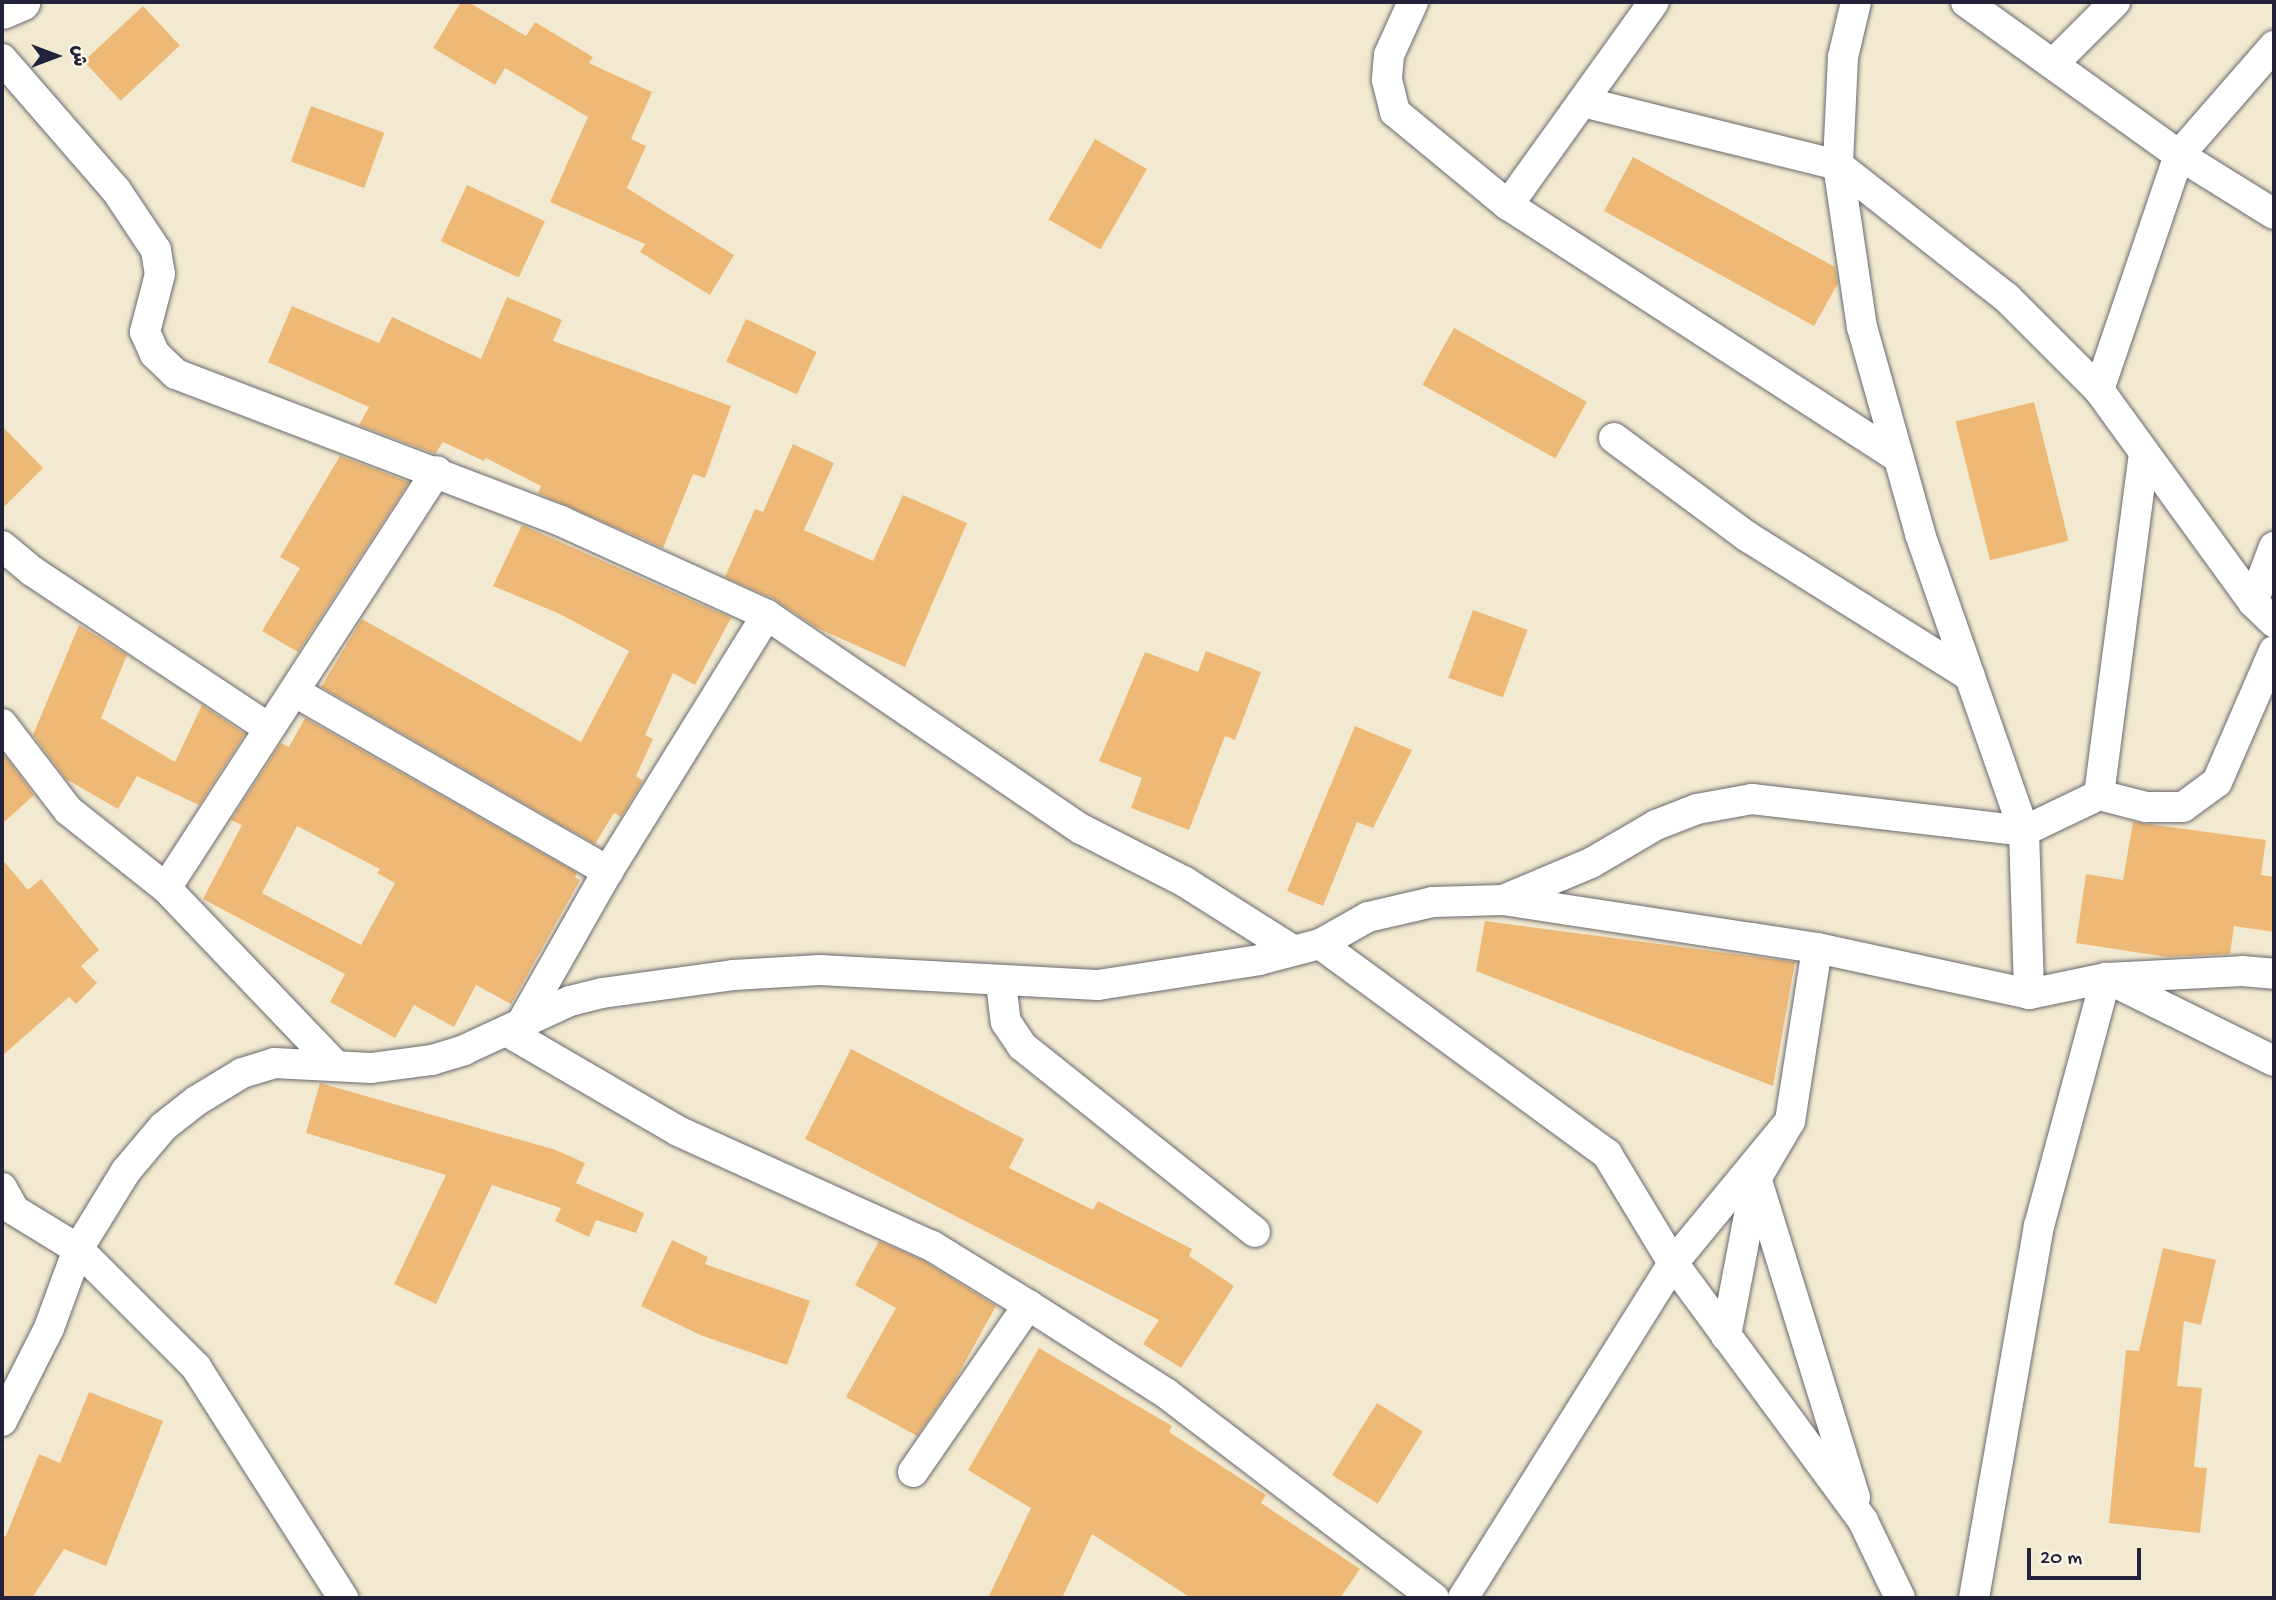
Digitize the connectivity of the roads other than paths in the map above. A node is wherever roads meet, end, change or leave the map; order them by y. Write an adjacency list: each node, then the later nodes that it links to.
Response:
1 (21, 2): 7 (street)
2 (1654, 2): 11 (street)
3 (1856, 2): 13 (street)
4 (1966, 2): 10 (street)
5 (2115, 2): 10 (street)
6 (1408, 4): 14 (street)
7 (2, 10)
8 (2274, 46): 12 (street)
9 (2, 59): 20 (street)
10 (2055, 62): 12 (street)
11 (1583, 102): 13 (street); 14 (street)
12 (2179, 155): 15 (street); 16 (street)
13 (1838, 165): 16 (street); 19 (street)
14 (1508, 205): 19 (street)
15 (2274, 214)
16 (2099, 390): 18 (street)
17 (1614, 438): 26 (street)
18 (2144, 454): 23 (street); 30 (street)
19 (1898, 457): 26 (street)
20 (437, 471): 24 (street); 27 (street)
21 (2, 546): 29 (street)
22 (2274, 547): 23 (street)
23 (2264, 612)
24 (767, 615): 32 (street); 35 (street)
25 (2274, 651): 30 (street)
26 (1970, 677): 31 (street)
27 (295, 692): 29 (street); 32 (street)
28 (2, 724): 33 (street)
29 (267, 727): 33 (street)
30 (2099, 795): 31 (street)
31 (2024, 831): 34 (street); 40 (street)
32 (608, 871): 41 (street)
33 (166, 888): 43 (street)
34 (1503, 900): 35 (street); 36 (street)
35 (1305, 947): 39 (street); 49 (street)
36 (1818, 948): 40 (street); 44 (street)
37 (2274, 974): 38 (street)
38 (2106, 978): 40 (street); 42 (street); 59 (street)
39 (1001, 983): 41 (street); 47 (street)
40 (2029, 994)
41 (515, 1028): 43 (street); 50 (street)
42 (2274, 1061)
43 (337, 1066): 48 (street)
44 (1790, 1121): 45 (street); 49 (street)
45 (1756, 1179): 51 (street); 54 (street)
46 (2, 1188): 48 (street)
47 (1255, 1232)
48 (78, 1248): 52 (street); 55 (street)
49 (1673, 1264): 51 (street); 57 (street)
50 (1028, 1305): 53 (street); 56 (street)
51 (1726, 1336): 54 (street)
52 (2, 1421)
53 (913, 1472)
54 (1863, 1521): 58 (street)
55 (343, 1598)
56 (1434, 1598)
57 (1463, 1598)
58 (1900, 1598)
59 (1974, 1598)

